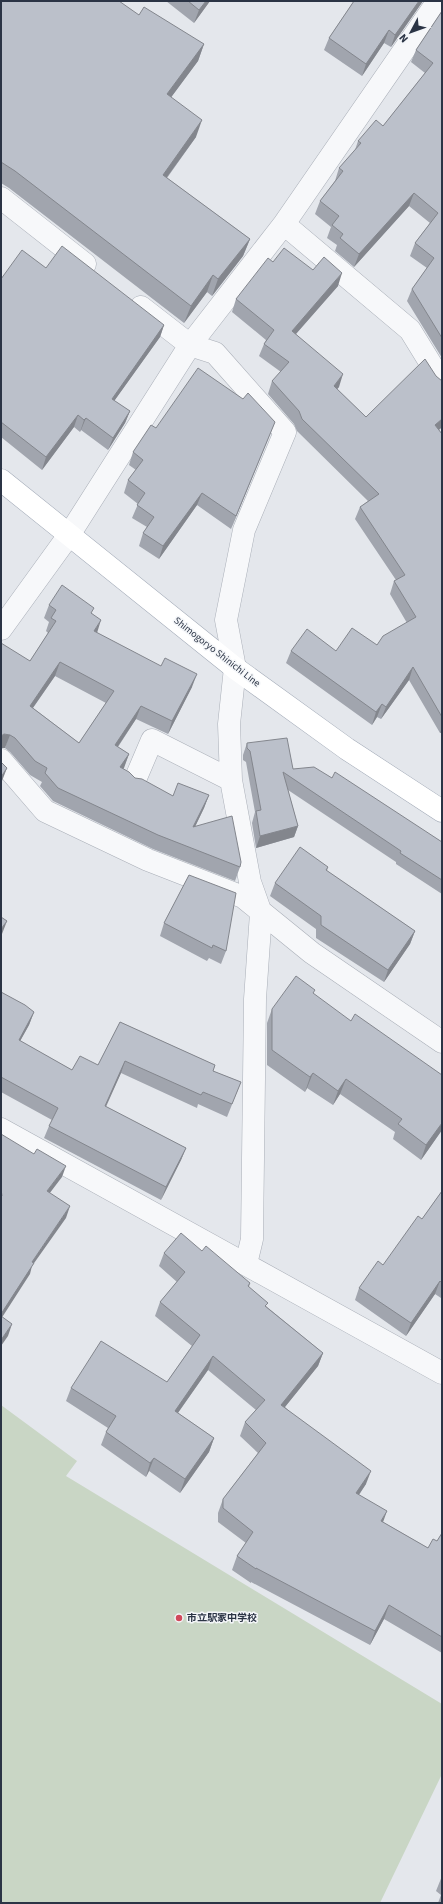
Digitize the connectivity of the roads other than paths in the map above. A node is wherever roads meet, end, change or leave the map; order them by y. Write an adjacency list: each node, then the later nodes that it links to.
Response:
1 (438, 1): 3 (street)
2 (1, 198): 4 (street)
3 (284, 224): 6 (street); 7 (street)
4 (102, 277)
5 (127, 296): 6 (street)
6 (190, 345): 9 (street); 11 (street)
7 (442, 382)
8 (1, 480): 9 (main road, Shimogoryo Shinichi Line)
9 (69, 535): 10 (street); 11 (main road, Shimogoryo Shinichi Line)
10 (1, 629)
11 (235, 668): 14 (street); 15 (main road, Shimogoryo Shinichi Line)
12 (1, 760): 16 (street)
13 (135, 780): 14 (street)
14 (231, 780): 16 (street)
15 (442, 811)
16 (261, 913): 17 (street); 19 (street)
17 (442, 1042)
18 (1, 1129): 19 (street)
19 (246, 1264): 20 (street)
20 (442, 1373)

